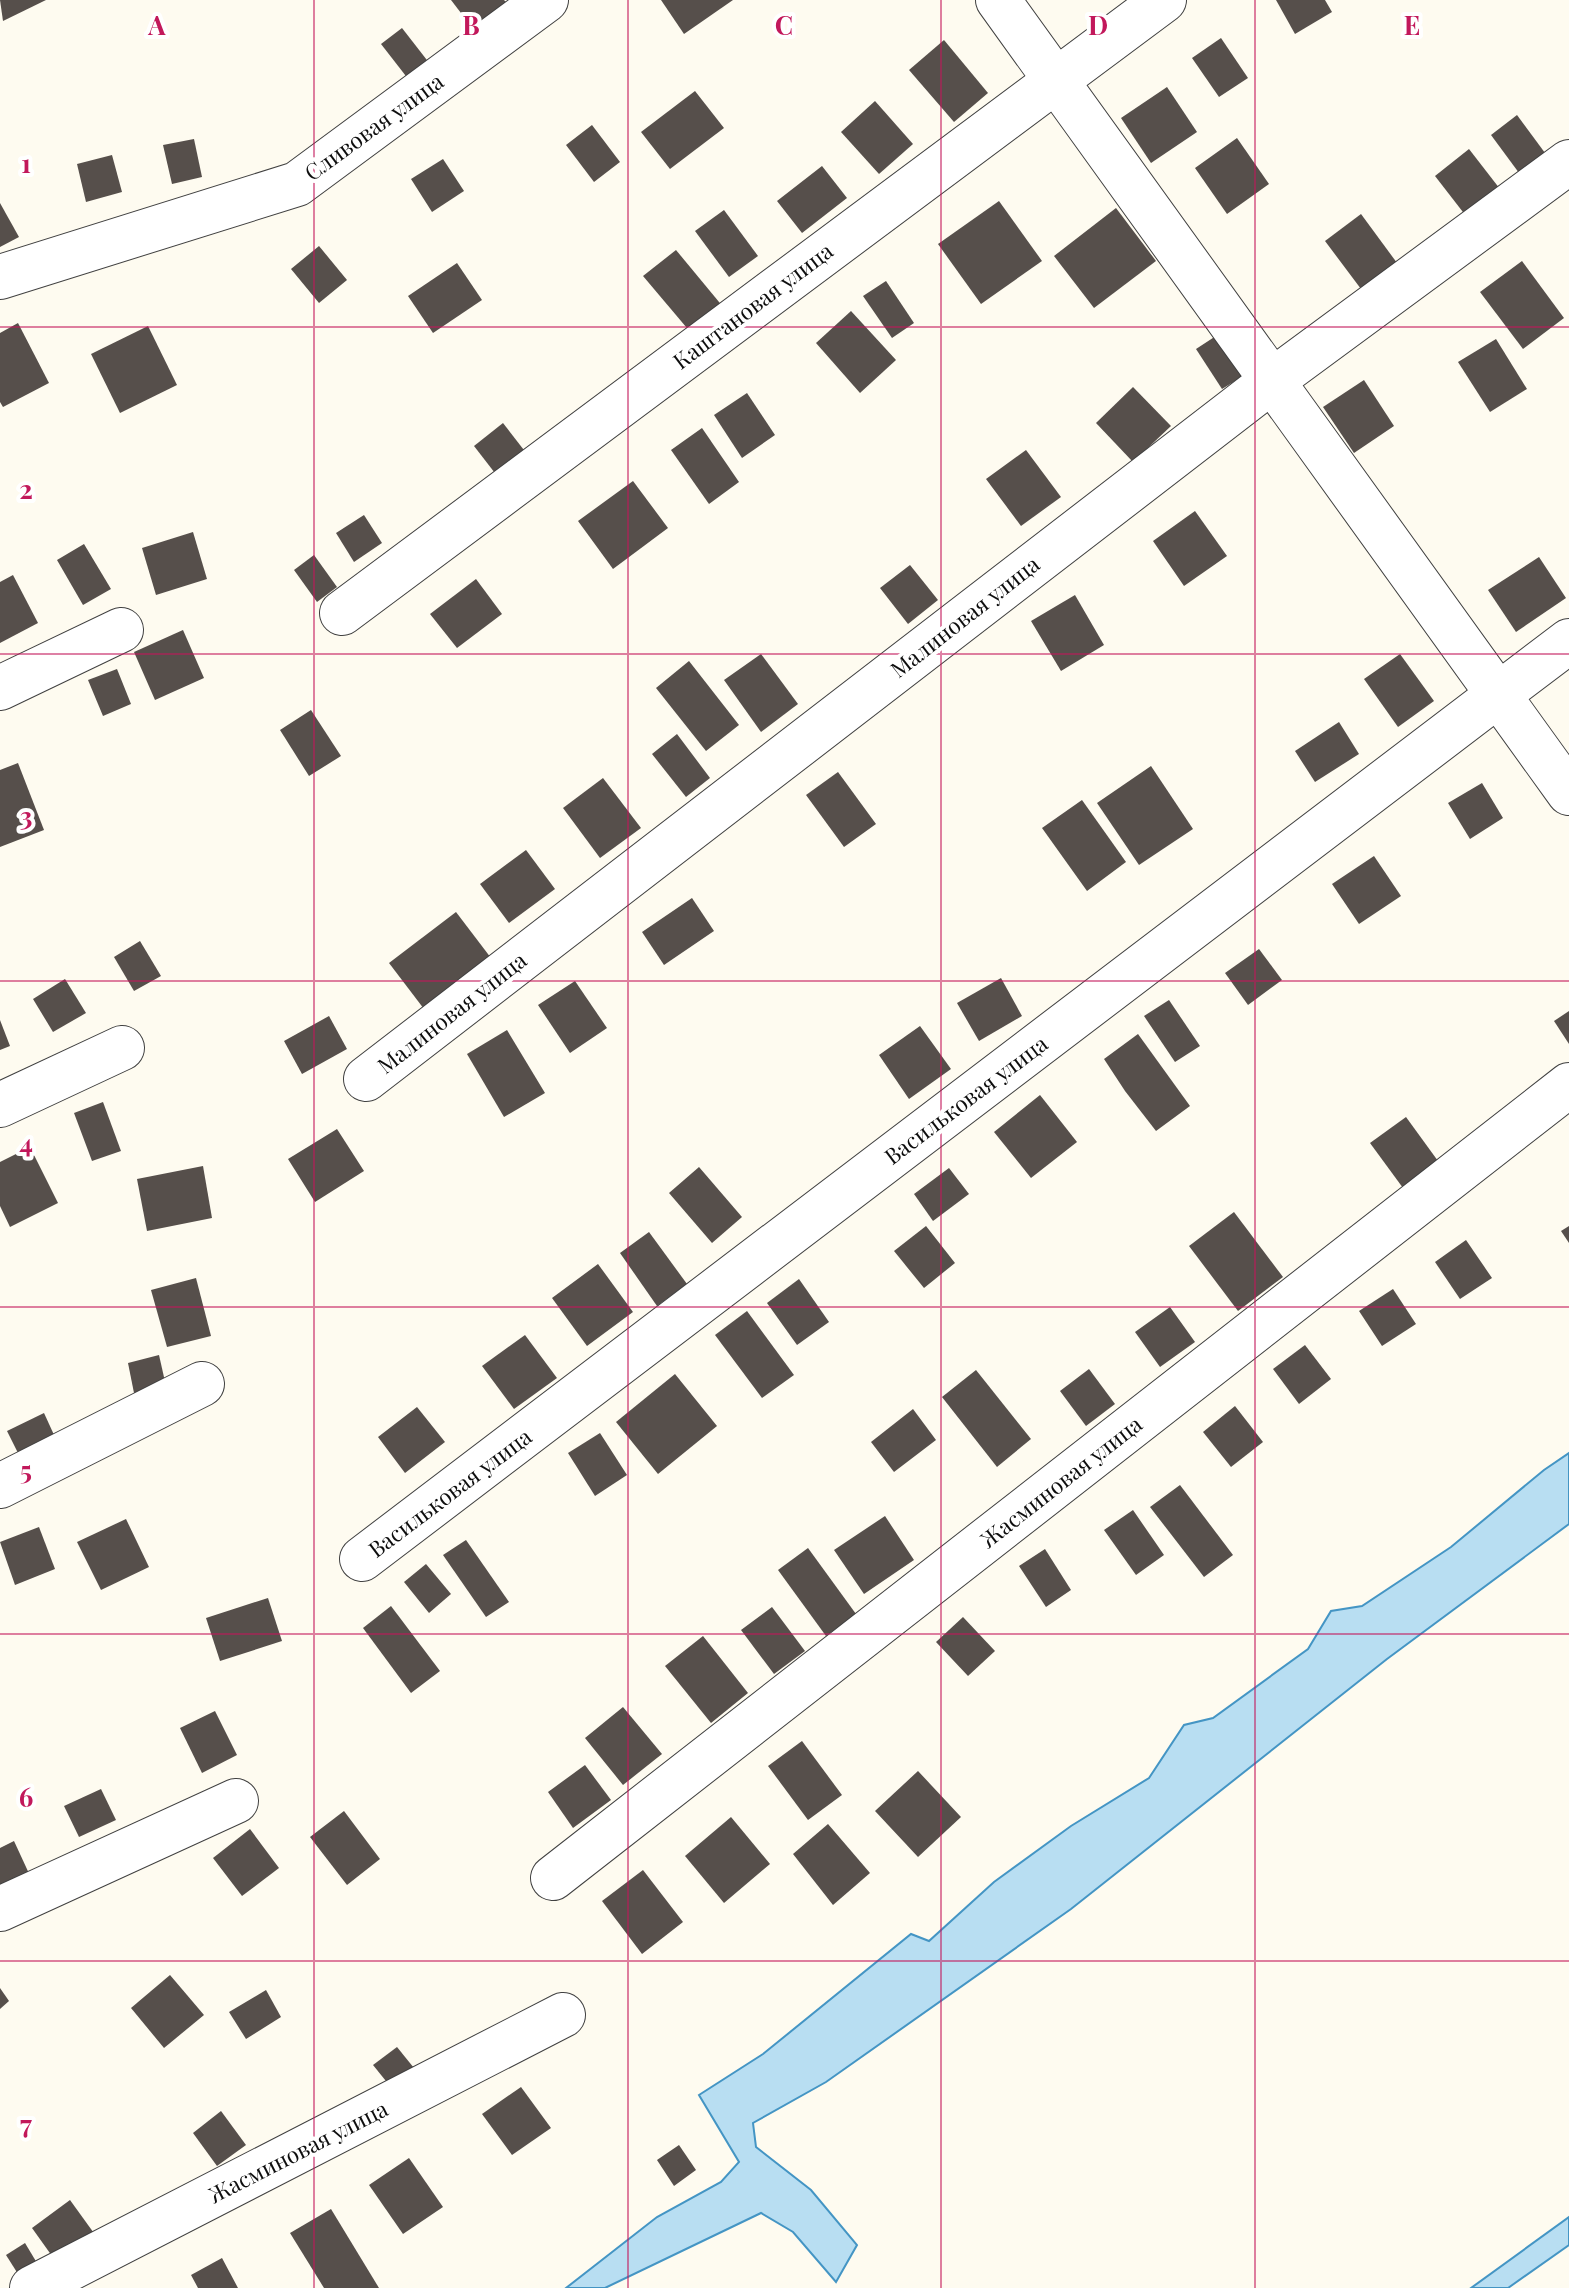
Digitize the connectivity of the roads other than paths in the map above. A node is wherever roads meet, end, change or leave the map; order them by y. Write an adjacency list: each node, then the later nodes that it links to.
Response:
1 (546, 0): 6 (street, Сливовая улица)
2 (998, 0): 4 (street)
3 (1164, 0): 4 (street, Каштановая улица)
4 (1056, 79): 7 (street); 8 (street, Каштановая улица)
5 (1569, 162): 7 (street, Малиновая улица)
6 (0, 277)
7 (1273, 380): 12 (street); 15 (street, Малиновая улица)
8 (342, 613)
9 (121, 630): 11 (street)
10 (1569, 641): 12 (street, Васильковая улица)
11 (0, 688)
12 (1500, 694): 13 (street); 20 (street, Васильковая улица)
13 (1569, 793)
14 (122, 1048): 17 (street)
15 (366, 1079)
16 (1569, 1085): 22 (street, Жасминовая улица)
17 (0, 1105)
18 (202, 1384): 19 (street)
19 (0, 1486)
20 (362, 1559)
21 (236, 1801): 23 (street)
22 (553, 1878)
23 (0, 1909)
24 (563, 2015): 25 (street, Жасминовая улица)
25 (32, 2288)

